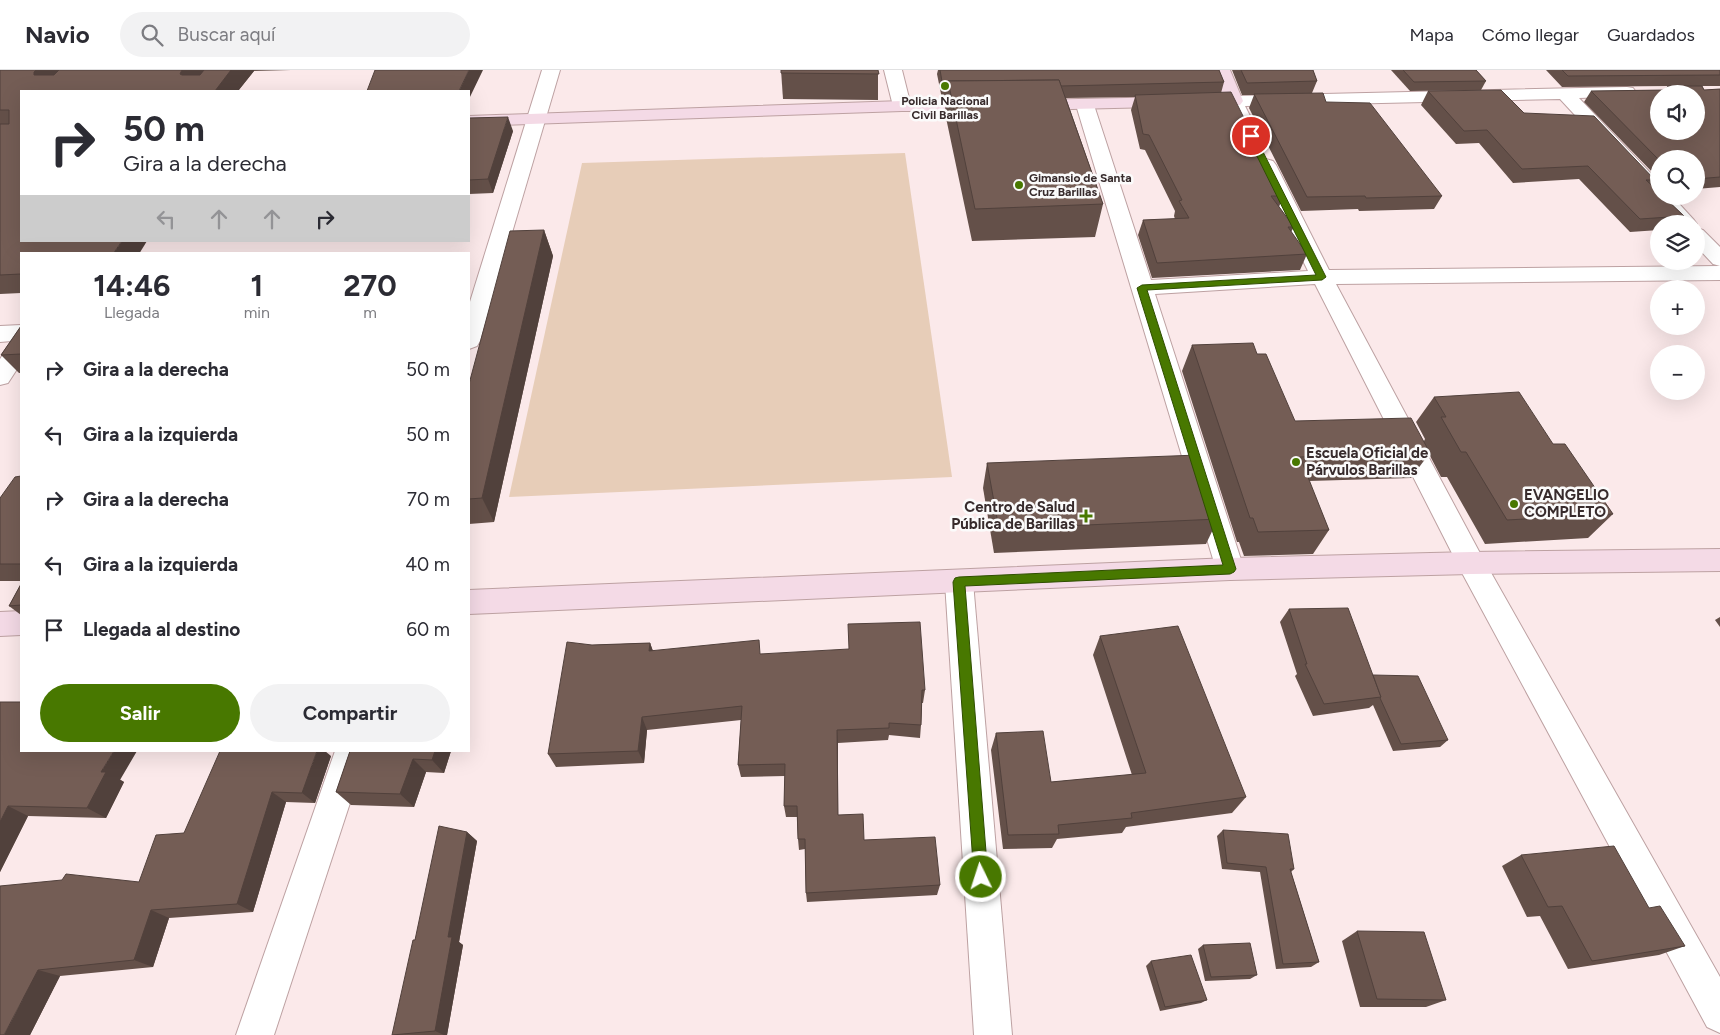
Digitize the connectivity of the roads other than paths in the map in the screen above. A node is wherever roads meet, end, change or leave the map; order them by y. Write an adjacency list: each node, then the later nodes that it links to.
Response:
1 (551, 70): 11 (street)
2 (893, 70): 8 (street)
3 (1221, 70): 6 (street)
4 (1642, 92): 5 (street)
5 (1564, 93): 6 (street); 13 (street)
6 (1234, 101): 7 (street); 19 (street)
7 (1085, 105): 10 (street); 20 (street)
8 (902, 106): 9 (street); 11 (street)
9 (998, 106)
10 (1018, 106)
11 (537, 118): 12 (street); 21 (street)
12 (470, 121)
13 (1650, 184)
14 (1669, 205): 15 (street)
15 (1679, 215)
16 (1705, 243): 17 (street)
17 (1720, 259)
18 (1720, 273): 19 (street)
19 (1322, 277): 20 (street); 28 (street)
20 (1142, 288): 29 (street)
21 (472, 317): 23 (street)
22 (20, 333): 24 (street)
23 (470, 333)
24 (0, 334)
25 (20, 347): 26 (street)
26 (0, 377)
27 (1720, 560): 28 (street)
28 (1471, 563): 29 (street); 35 (street)
29 (1230, 569): 30 (street)
30 (959, 582): 31 (street); 37 (street)
31 (470, 602)
32 (20, 623): 33 (street)
33 (0, 624)
34 (351, 752): 36 (street)
35 (1720, 1014)
36 (255, 1035)
37 (993, 1035)

